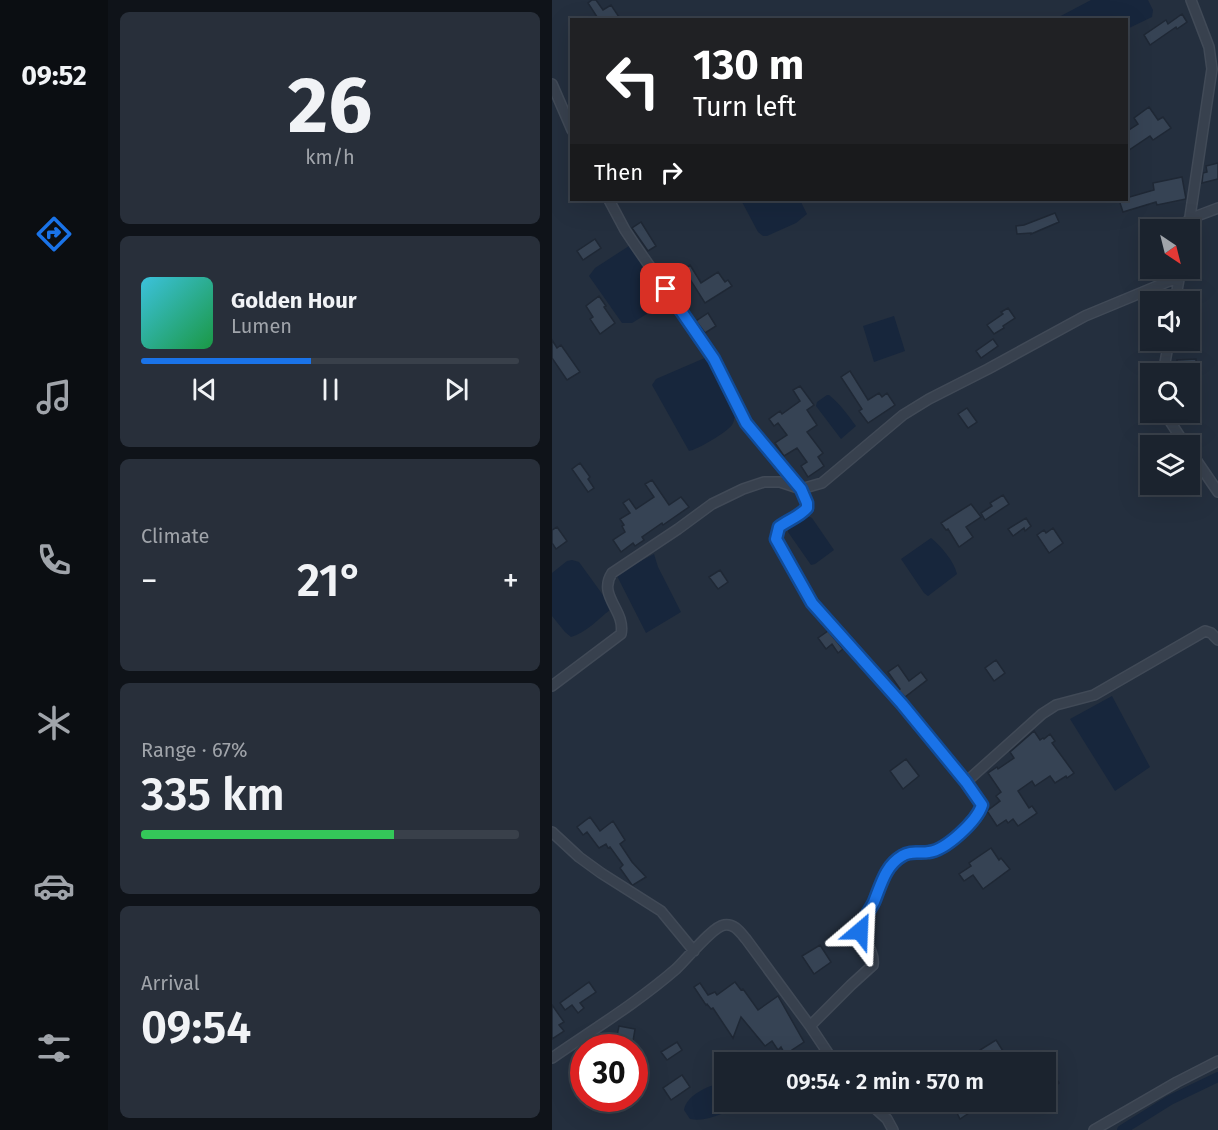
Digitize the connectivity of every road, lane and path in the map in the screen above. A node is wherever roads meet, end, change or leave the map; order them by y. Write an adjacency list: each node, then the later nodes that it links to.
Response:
1 (1191, 0): 6 (street)
2 (552, 84): 3 (street)
3 (570, 125)
4 (610, 201): 10 (street)
5 (1218, 208): 7 (street)
6 (1190, 219)
7 (1198, 219)
8 (1167, 279): 10 (street)
9 (1200, 466): 11 (street)
10 (801, 489): 13 (street); 14 (street)
11 (1218, 492)
12 (1218, 640): 14 (street)
13 (552, 686)
14 (966, 782): 17 (street)
15 (552, 832): 16 (street)
16 (694, 951): 17 (street); 19 (street)
17 (810, 1026): 18 (street)
18 (827, 1052)
19 (552, 1058)
20 (1218, 1061): 23 (street)
21 (879, 1112): 22 (street)
22 (893, 1130)
23 (1094, 1130)

